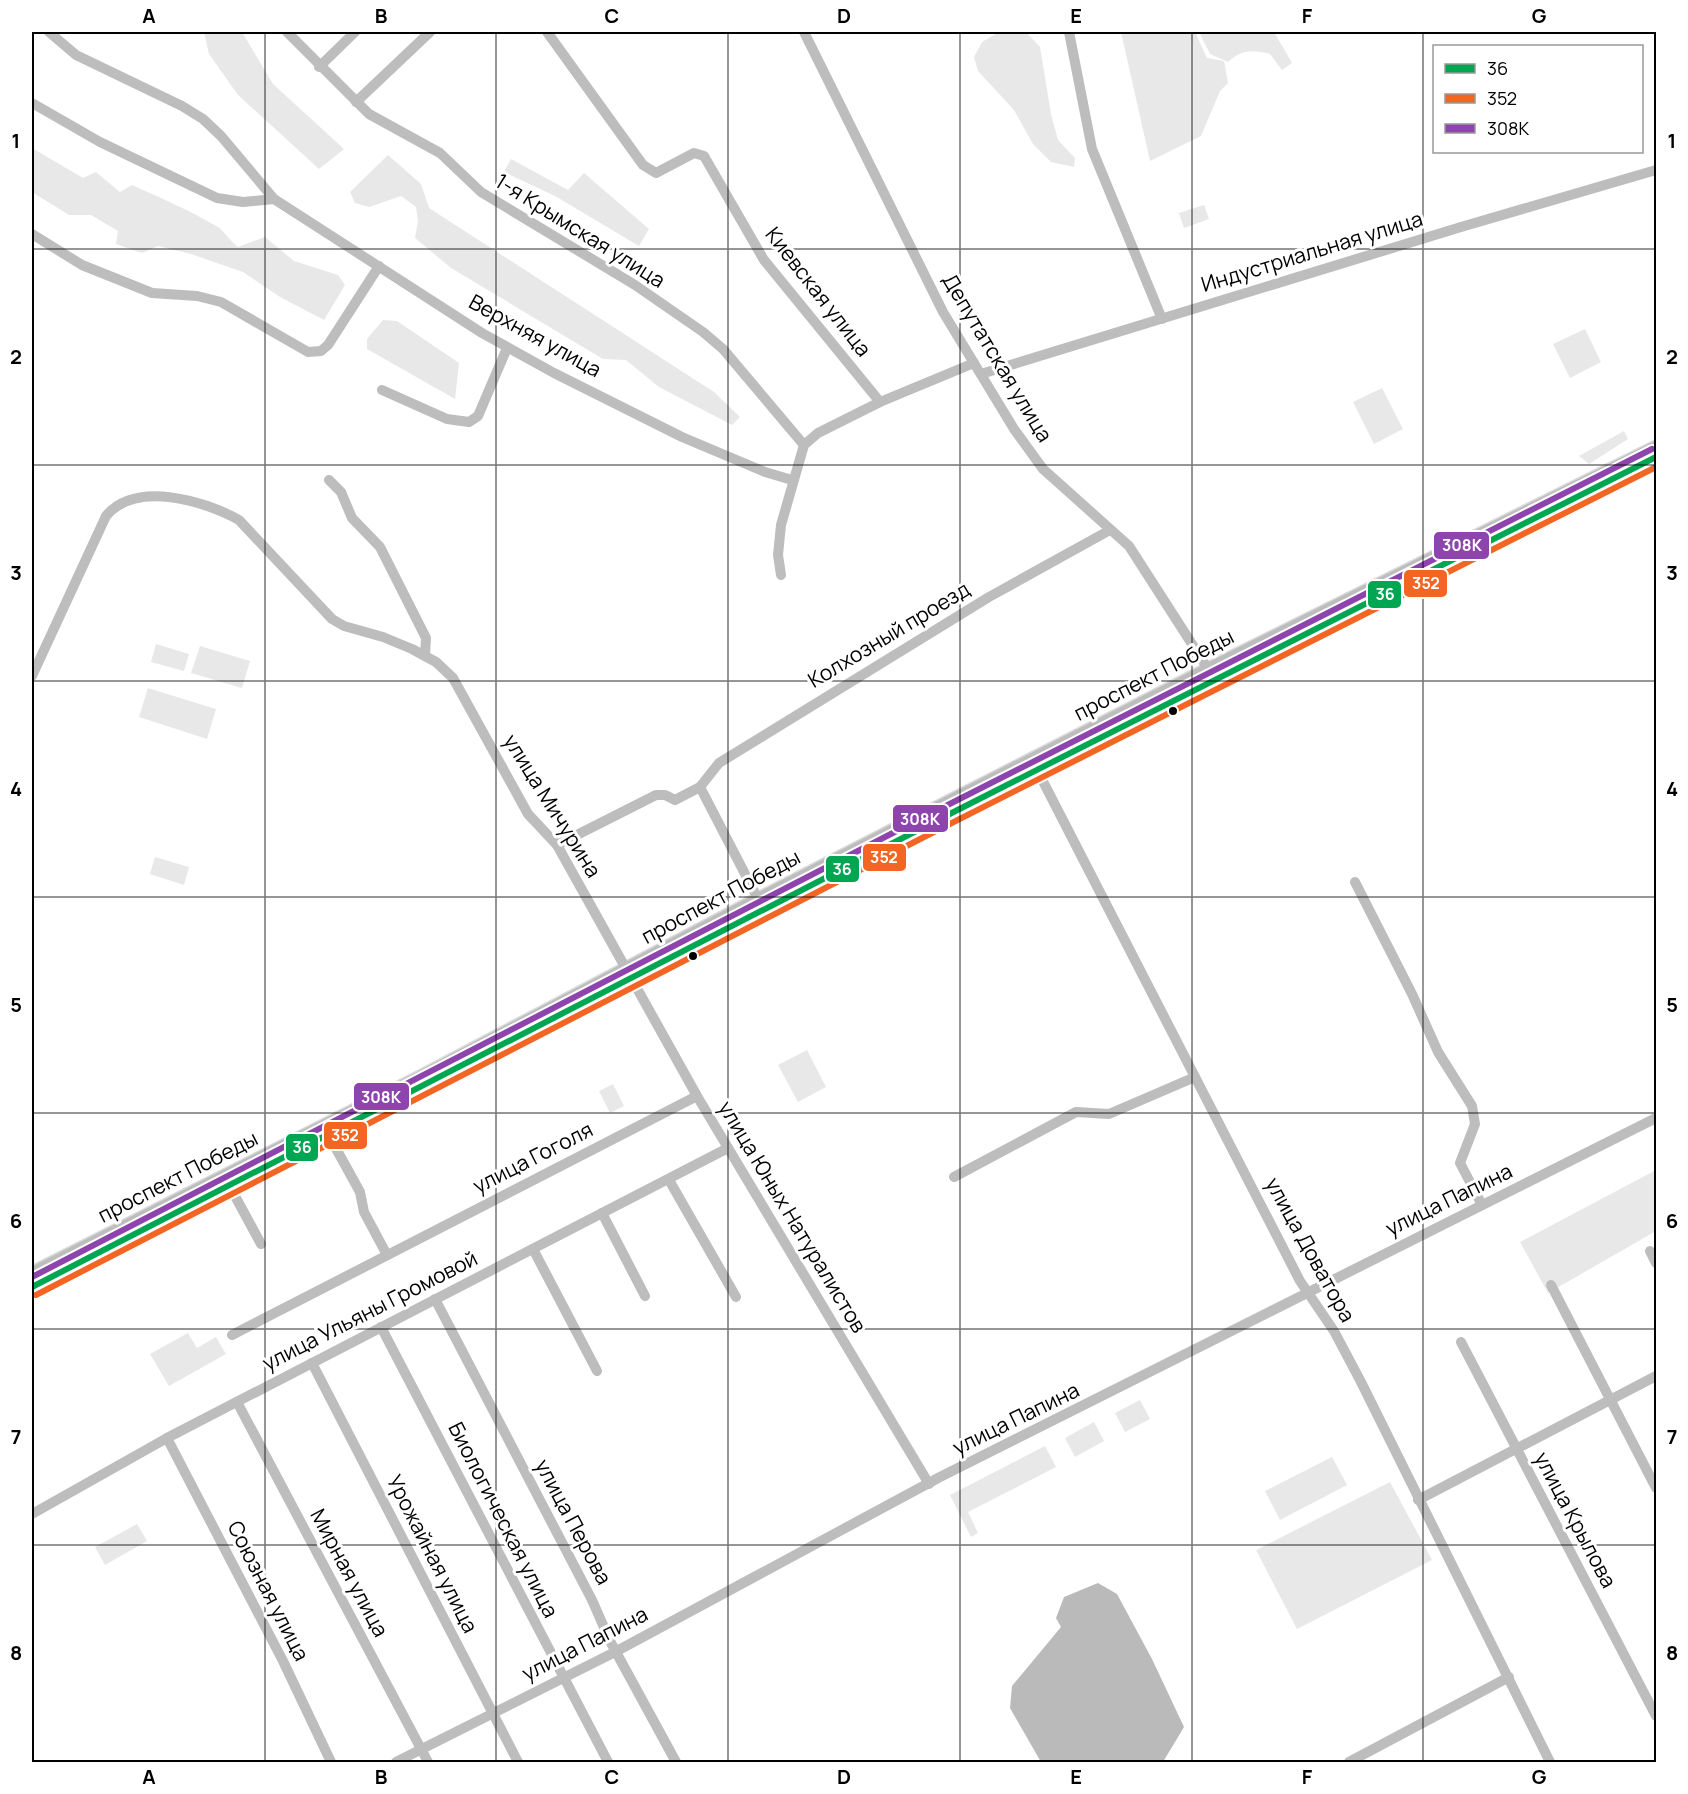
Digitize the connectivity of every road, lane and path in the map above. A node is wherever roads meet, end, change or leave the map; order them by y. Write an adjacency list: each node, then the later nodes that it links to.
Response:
1 (50, 32): 12 (street, Верхняя улица)
2 (287, 32): 8 (street, 1-я Крымская улица)
3 (355, 32): 8 (street)
4 (430, 32): 9 (street)
5 (547, 32): 20 (street, Киевская улица)
6 (804, 32): 17 (street, Депутатская улица)
7 (1069, 32): 15 (street)
8 (319, 67): 9 (street, 1-я Крымская улица)
9 (356, 102): 21 (street, 1-я Крымская улица)
10 (32, 104): 12 (street)
11 (1656, 170): 15 (street, Индустриальная улица)
12 (274, 199): 14 (street, Верхняя улица)
13 (32, 234): 14 (street)
14 (379, 266): 16 (street, Верхняя улица)
15 (1162, 319): 18 (street, Индустриальная улица)
16 (507, 348): 19 (street); 25 (street, Верхняя улица)
17 (974, 363): 18 (street, Депутатская улица); 20 (street)
18 (981, 374): 26 (street, Депутатская улица)
19 (382, 390)
20 (880, 402): 21 (street)
21 (804, 445): 25 (street)
22 (1656, 447): 29 (main road, проспект Победы)
23 (1656, 457): 31 (main road, проспект Победы)
24 (329, 480): 28 (street)
25 (792, 480): 27 (street)
26 (1110, 530): 29 (street, Депутатская улица); 32 (street, Колхозный проезд)
27 (781, 575)
28 (425, 655): 30 (street, улица Мичурина); 33 (street, улица Мичурина)
29 (1208, 669): 31 (main road, проспект Победы)
30 (32, 676)
31 (1034, 765): 35 (main road, проспект Победы); 36 (main road, проспект Победы); 37 (street, улица Доватора)
32 (700, 787): 33 (street, Колхозный проезд); 35 (street)
33 (557, 845): 36 (street, улица Мичурина)
34 (1355, 882): 45 (street)
35 (758, 899): 36 (main road, проспект Победы)
36 (628, 974): 38 (street, улица Юных Натуралистов); 40 (main road, проспект Победы); 52 (main road, проспект Победы)
37 (1195, 1077): 42 (street); 55 (street, улица Доватора)
38 (697, 1096): 41 (street, улица Юных Натуралистов); 50 (street, улица Гоголя)
39 (1656, 1118): 45 (street, улица Папина)
40 (328, 1134): 44 (main road, проспект Победы); 50 (street)
41 (728, 1148): 43 (street, улица Ульяны Громовой); 69 (street, улица Юных Натуралистов)
42 (954, 1177)
43 (669, 1180): 46 (street, улица Ульяны Громовой); 57 (street)
44 (229, 1185): 47 (street); 54 (main road, проспект Победы)
45 (1482, 1205): 55 (street, улица Папина)
46 (602, 1213): 48 (street, улица Ульяны Громовой); 56 (street)
47 (261, 1244)
48 (533, 1249): 58 (street, улица Ульяны Громовой); 63 (street)
49 (1650, 1251): 51 (street)
50 (387, 1255): 60 (street, улица Гоголя)
51 (1656, 1263)
52 (32, 1273)
53 (1551, 1285): 65 (street)
54 (32, 1287)
55 (1307, 1293): 69 (street, улица Папина); 71 (street, улица Доватора)
56 (645, 1296)
57 (736, 1297)
58 (435, 1299): 59 (street, улица Ульяны Громовой); 73 (street, улица Перова)
59 (381, 1327): 62 (street, улица Ульяны Громовой); 74 (street, Биологическая улица)
60 (232, 1335)
61 (1461, 1342): 68 (street, улица Крылова)
62 (312, 1363): 66 (street, улица Ульяны Громовой); 76 (street, Урожайная улица)
63 (597, 1371)
64 (1656, 1377): 65 (street)
65 (1610, 1400): 68 (street); 70 (street)
66 (237, 1402): 67 (street, улица Ульяны Громовой); 78 (street, Мирная улица)
67 (167, 1438): 72 (street, улица Ульяны Громовой); 79 (street, Союзная улица)
68 (1515, 1449): 71 (street); 77 (street, улица Крылова)
69 (929, 1484): 73 (street, улица Папина)
70 (1656, 1488)
71 (1418, 1500): 75 (street, улица Доватора)
72 (32, 1514)
73 (615, 1652): 74 (street, улица Папина); 84 (street, улица Перова)
74 (563, 1677): 76 (street, улица Папина); 83 (street, Биологическая улица)
75 (1509, 1677): 85 (street); 86 (street, улица Доватора)
76 (492, 1713): 78 (street, улица Папина); 82 (street, Урожайная улица)
77 (1656, 1716)
78 (421, 1750): 80 (street, улица Папина); 81 (street, Мирная улица)
79 (331, 1762)
80 (396, 1762)
81 (428, 1762)
82 (518, 1762)
83 (608, 1762)
84 (676, 1762)
85 (1349, 1762)
86 (1550, 1762)

